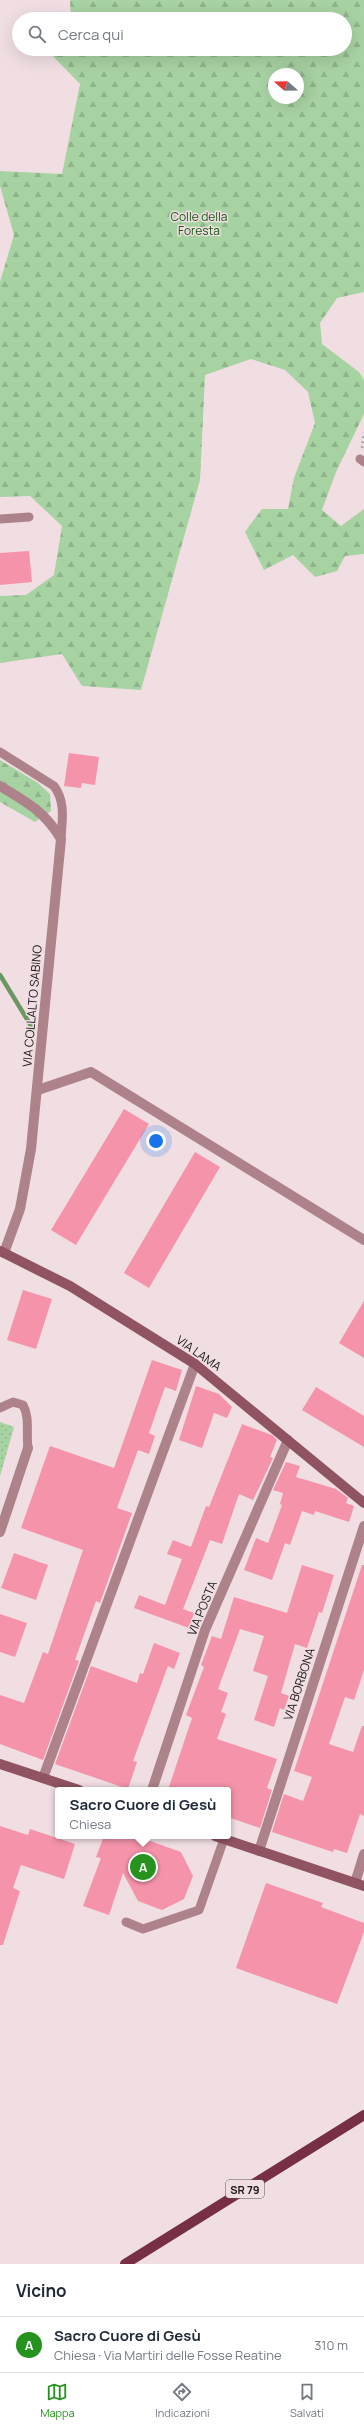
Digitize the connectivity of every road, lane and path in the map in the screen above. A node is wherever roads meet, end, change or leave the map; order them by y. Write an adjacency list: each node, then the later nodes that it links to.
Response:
1 (29, 517): 2 (lane)
2 (0, 519)
3 (0, 752): 5 (lane)
4 (0, 786): 5 (street)
5 (61, 839): 6 (street, VIA COLLALTO SABINO)
6 (38, 1090): 7 (street); 8 (street, VIA COLLALTO SABINO)
7 (364, 1240)
8 (2, 1252): 9 (main road, VIA LAMA)
9 (195, 1364): 11 (main road, VIA LAMA); 17 (street)
10 (0, 1408): 12 (lane)
11 (288, 1440): 13 (main road, VIA LAMA); 19 (street, VIA POSTA)
12 (28, 1448): 15 (street)
13 (364, 1503)
14 (364, 1526): 22 (street, VIA BORBONA)
15 (0, 1532)
16 (0, 1764): 17 (main road)
17 (44, 1778): 18 (main road)
18 (70, 1787)
19 (153, 1787)
20 (219, 1839): 25 (lane)
21 (226, 1839): 22 (main road)
22 (259, 1851): 24 (main road)
23 (364, 1854): 24 (street)
24 (359, 1884)
25 (126, 1922)
26 (364, 2115): 27 (main road, SR 79)
27 (125, 2264)

